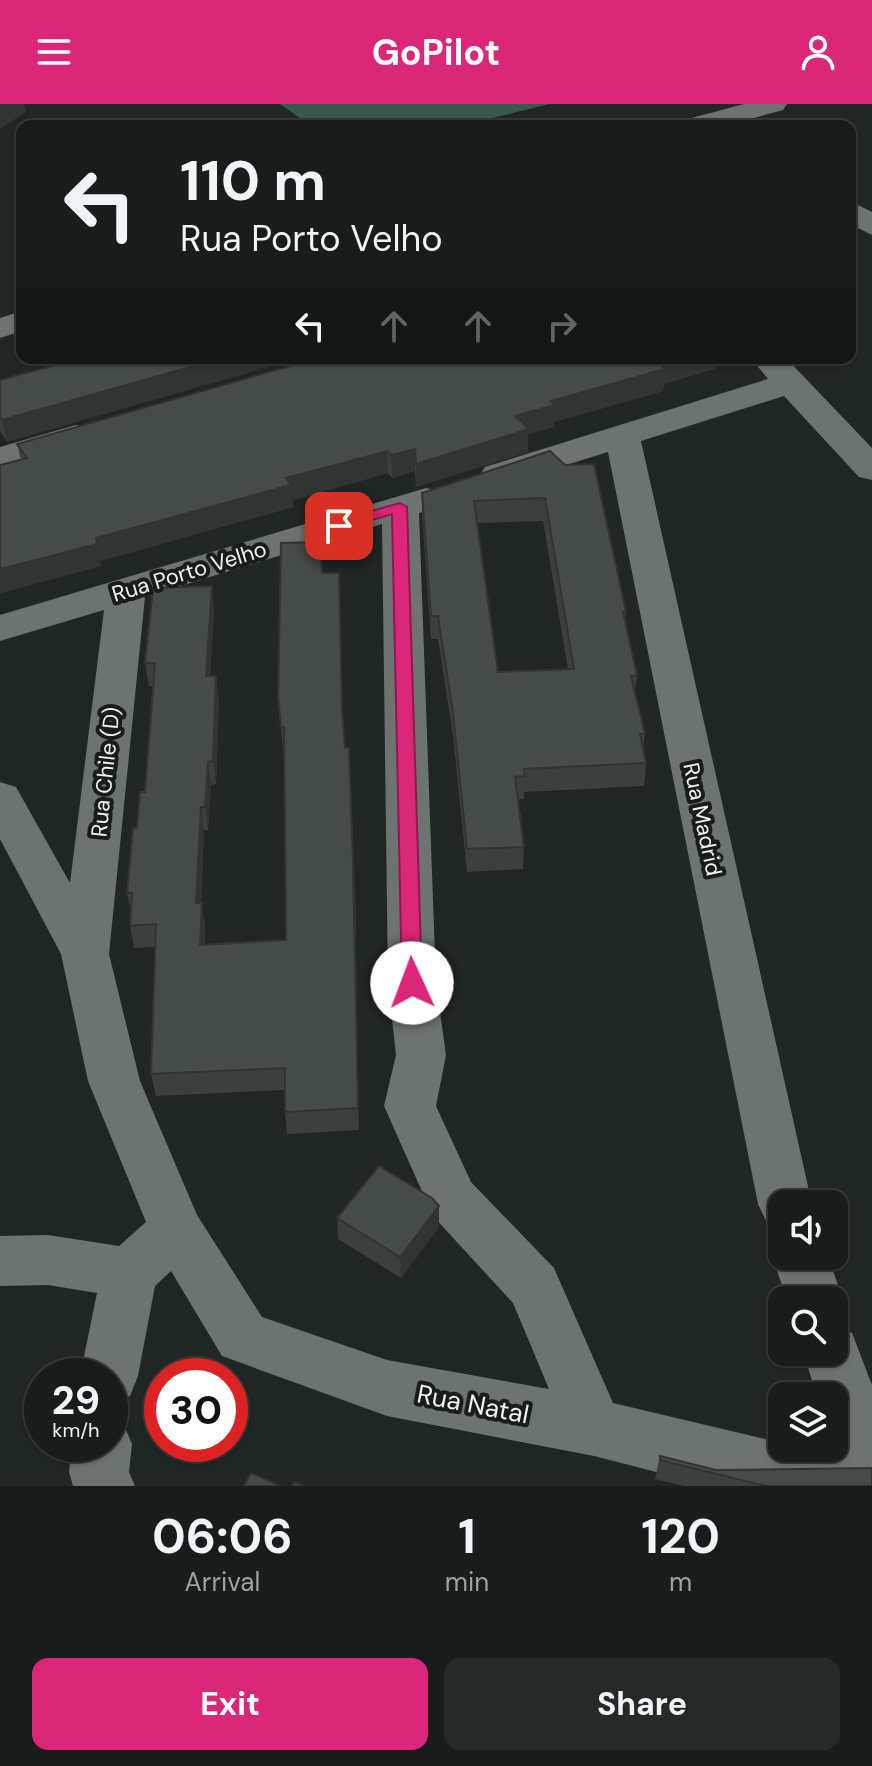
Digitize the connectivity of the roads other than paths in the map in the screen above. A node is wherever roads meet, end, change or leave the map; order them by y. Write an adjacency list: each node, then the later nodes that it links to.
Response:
1 (774, 104): 2 (street)
2 (723, 120)
3 (779, 371): 5 (street, Rua Porto Velho); 7 (street)
4 (106, 427): 6 (street)
5 (622, 434): 8 (street, Rua Porto Velho); 13 (street, Rua Madrid)
6 (0, 458)
7 (872, 469)
8 (400, 507): 9 (street, Rua Porto Velho); 19 (street)
9 (126, 591): 10 (street, Rua Porto Velho); 12 (street, Rua Chile (D))
10 (0, 628)
11 (0, 798): 12 (street)
12 (85, 954): 14 (street, Rua Natal)
13 (782, 1190)
14 (176, 1230): 16 (street); 19 (street, Rua Natal)
15 (0, 1261): 16 (street)
16 (129, 1273): 17 (street)
17 (112, 1358)
18 (837, 1366): 21 (street)
19 (594, 1427): 23 (street, Rua Natal)
20 (100, 1462): 22 (street)
21 (872, 1475)
22 (104, 1486)
23 (831, 1486)

